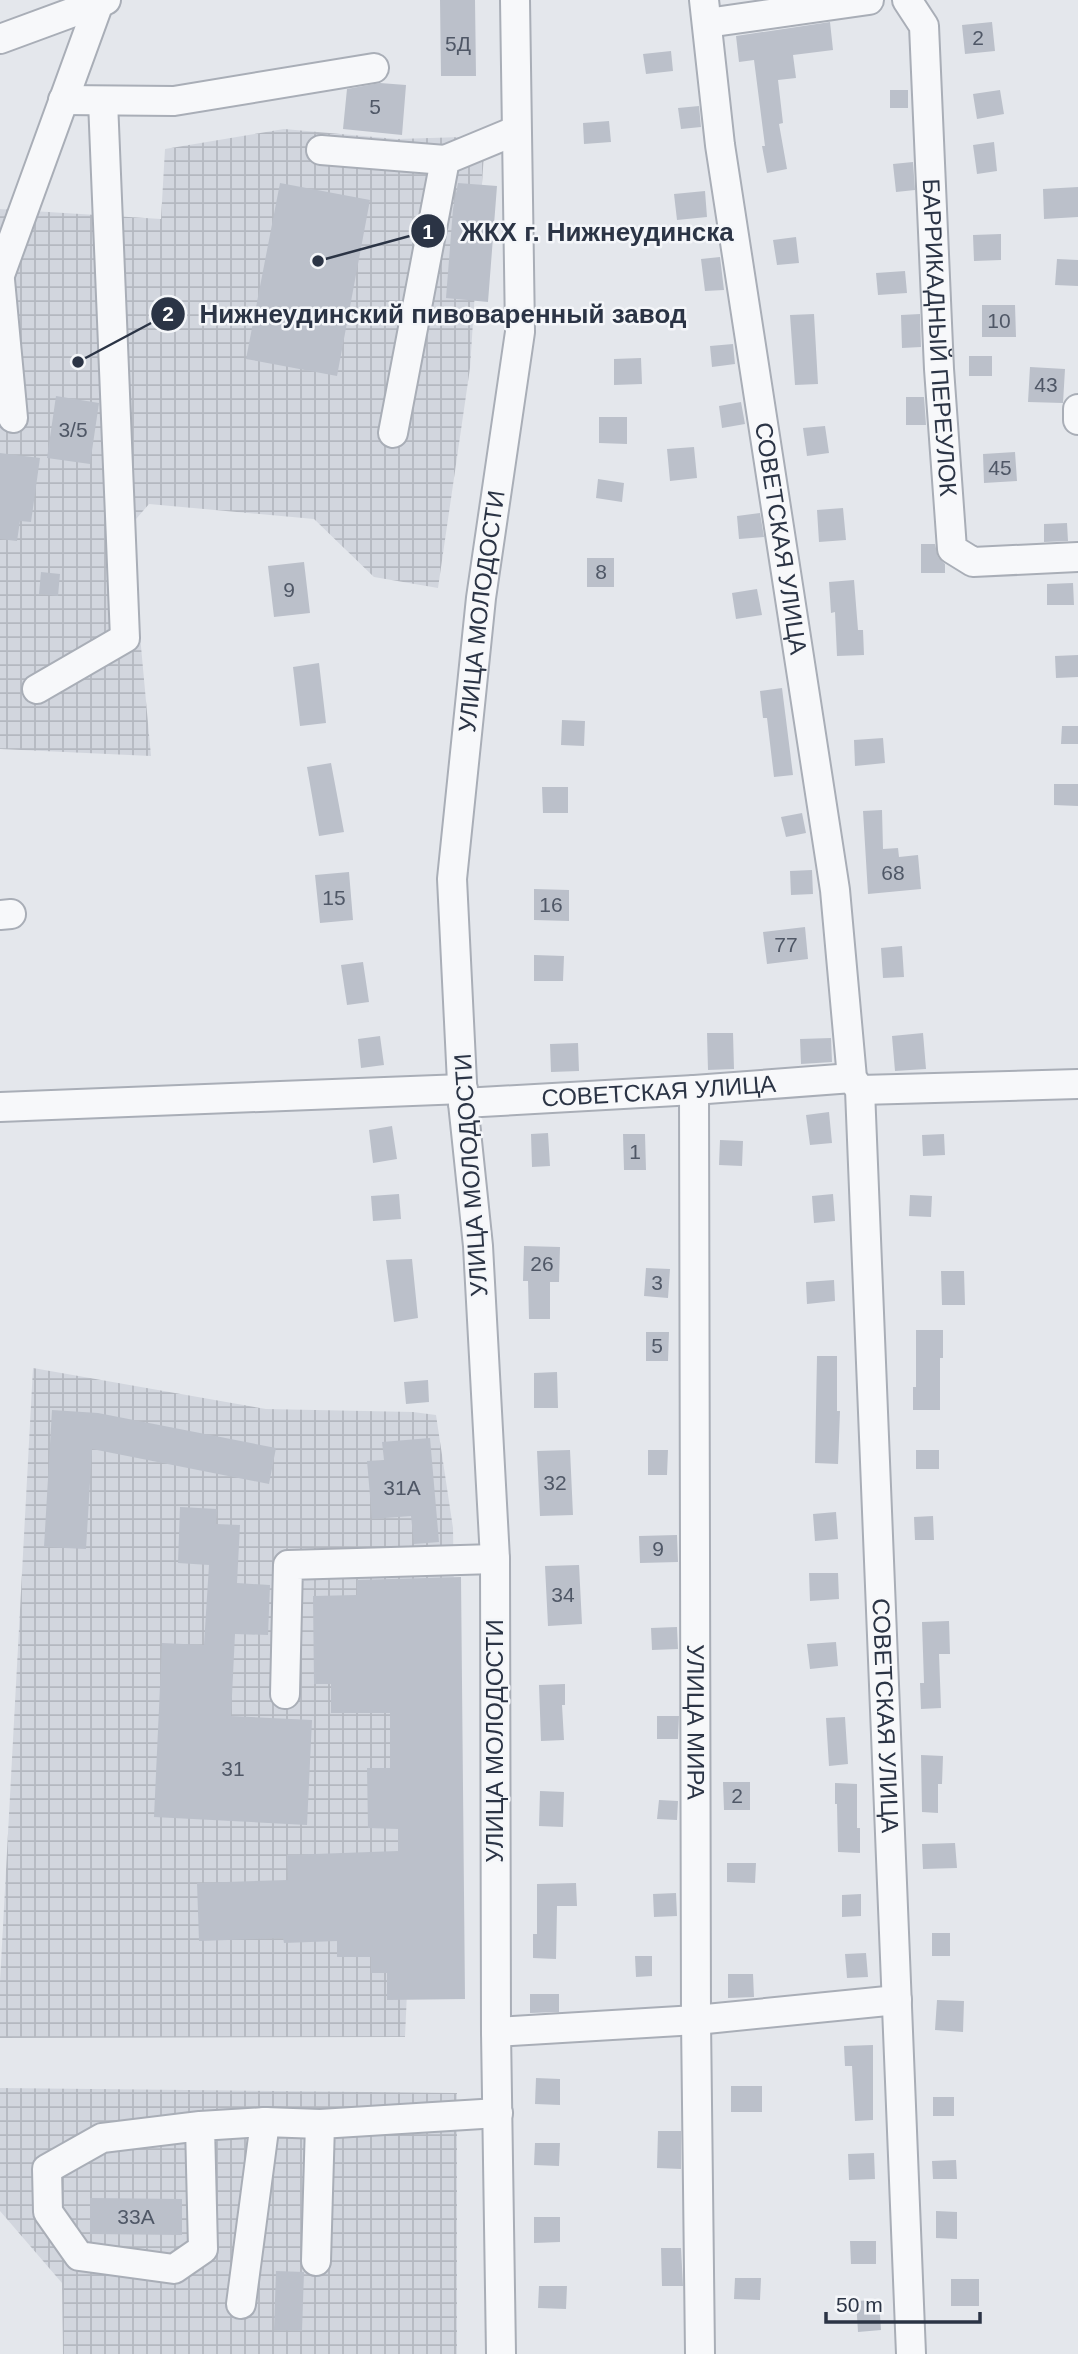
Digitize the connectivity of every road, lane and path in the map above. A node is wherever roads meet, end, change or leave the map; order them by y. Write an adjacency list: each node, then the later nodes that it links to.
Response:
1 (515, 0): 10 (street, УЛИЦА МОЛОДОСТИ)
2 (869, 0): 5 (street)
3 (907, 0): 18 (street, БАРРИКАДНЫЙ ПЕРЕУЛОК)
4 (102, 2): 6 (street); 8 (street)
5 (705, 11): 20 (street, СОВЕТСКАЯ УЛИЦА)
6 (0, 38)
7 (374, 68): 9 (street)
8 (63, 100): 9 (street); 13 (street)
9 (103, 101): 19 (street)
10 (515, 131): 12 (street); 23 (street, УЛИЦА МОЛОДОСТИ)
11 (321, 150): 12 (street)
12 (445, 160): 17 (street)
13 (0, 278): 15 (street)
14 (1078, 409): 16 (street)
15 (13, 418)
16 (1078, 420)
17 (393, 433)
18 (1078, 557)
19 (37, 689)
20 (856, 1084): 21 (street); 22 (street, СОВЕТСКАЯ УЛИЦА); 27 (street, СОВЕТСКАЯ УЛИЦА)
21 (1078, 1084)
22 (694, 1090): 23 (street, СОВЕТСКАЯ УЛИЦА); 28 (street, УЛИЦА МИРА)
23 (463, 1096): 24 (street, СОВЕТСКАЯ УЛИЦА); 25 (street, УЛИЦА МОЛОДОСТИ)
24 (0, 1107)
25 (495, 1559): 26 (street); 29 (street, УЛИЦА МОЛОДОСТИ)
26 (285, 1694)
27 (897, 2000): 28 (street); 38 (street, СОВЕТСКАЯ УЛИЦА)
28 (696, 2020): 29 (street); 37 (street, УЛИЦА МИРА)
29 (496, 2032): 30 (street, УЛИЦА МОЛОДОСТИ)
30 (498, 2113): 32 (street); 36 (street, УЛИЦА МОЛОДОСТИ)
31 (265, 2122): 32 (street); 33 (street); 35 (street)
32 (320, 2124): 34 (street)
33 (200, 2126): 33 (street)
34 (316, 2261)
35 (241, 2304)
36 (501, 2354)
37 (700, 2354)
38 (911, 2354)

